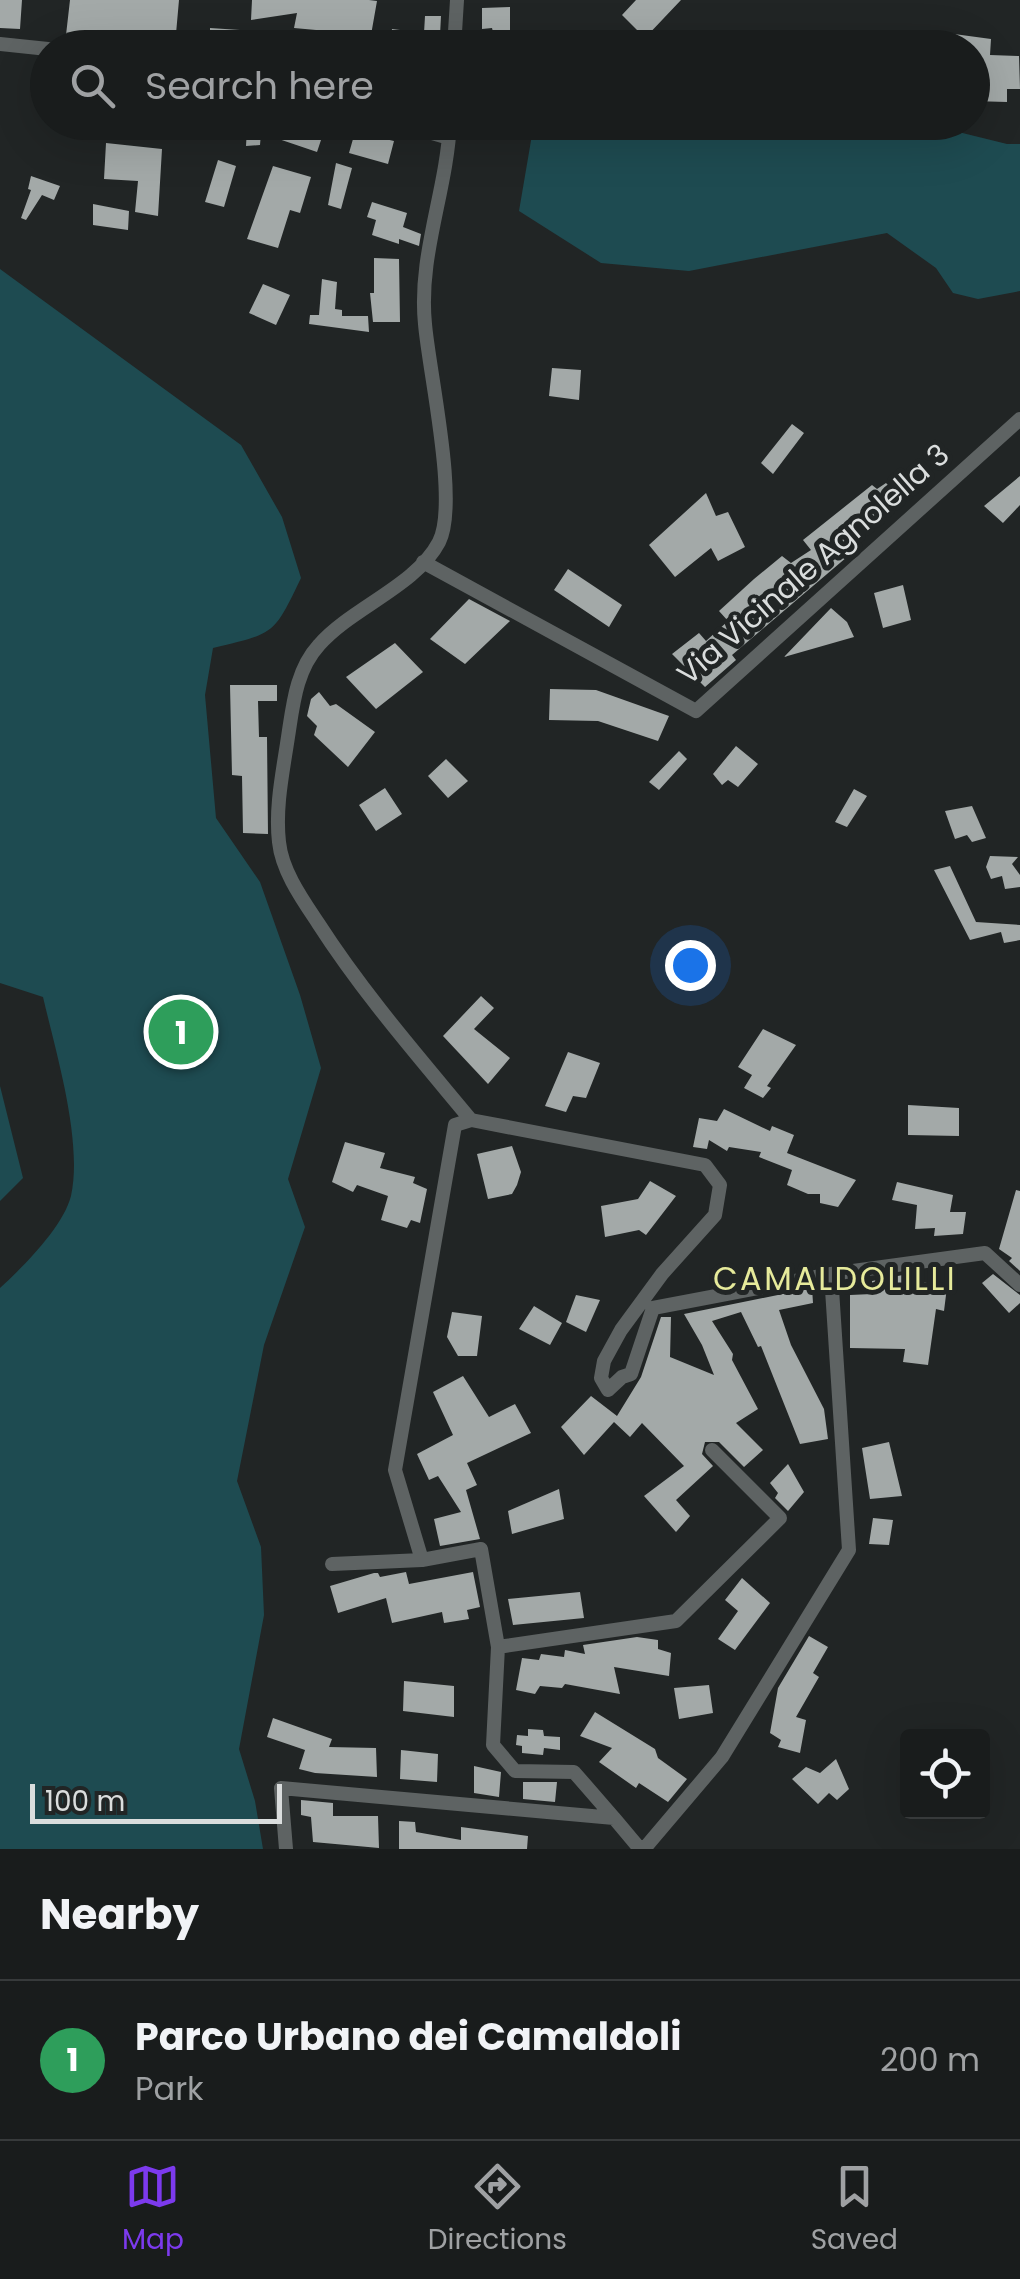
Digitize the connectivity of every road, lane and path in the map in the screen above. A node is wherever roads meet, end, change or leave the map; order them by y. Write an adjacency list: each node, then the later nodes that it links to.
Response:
1 (456, 0): 2 (street)
2 (455, 30)
3 (0, 44): 4 (street)
4 (30, 47)
5 (448, 140): 7 (street)
6 (1020, 419): 7 (street, Via Vicinale Agnolella 3)
7 (423, 562): 8 (street)
8 (471, 1120): 9 (street); 12 (street)
9 (830, 1274): 10 (street); 17 (street)
10 (1020, 1285)
11 (712, 1450): 14 (street)
12 (422, 1560): 13 (street); 14 (street)
13 (332, 1564)
14 (498, 1646): 15 (street)
15 (614, 1818): 16 (street); 17 (street)
16 (286, 1849)
17 (642, 1849)

